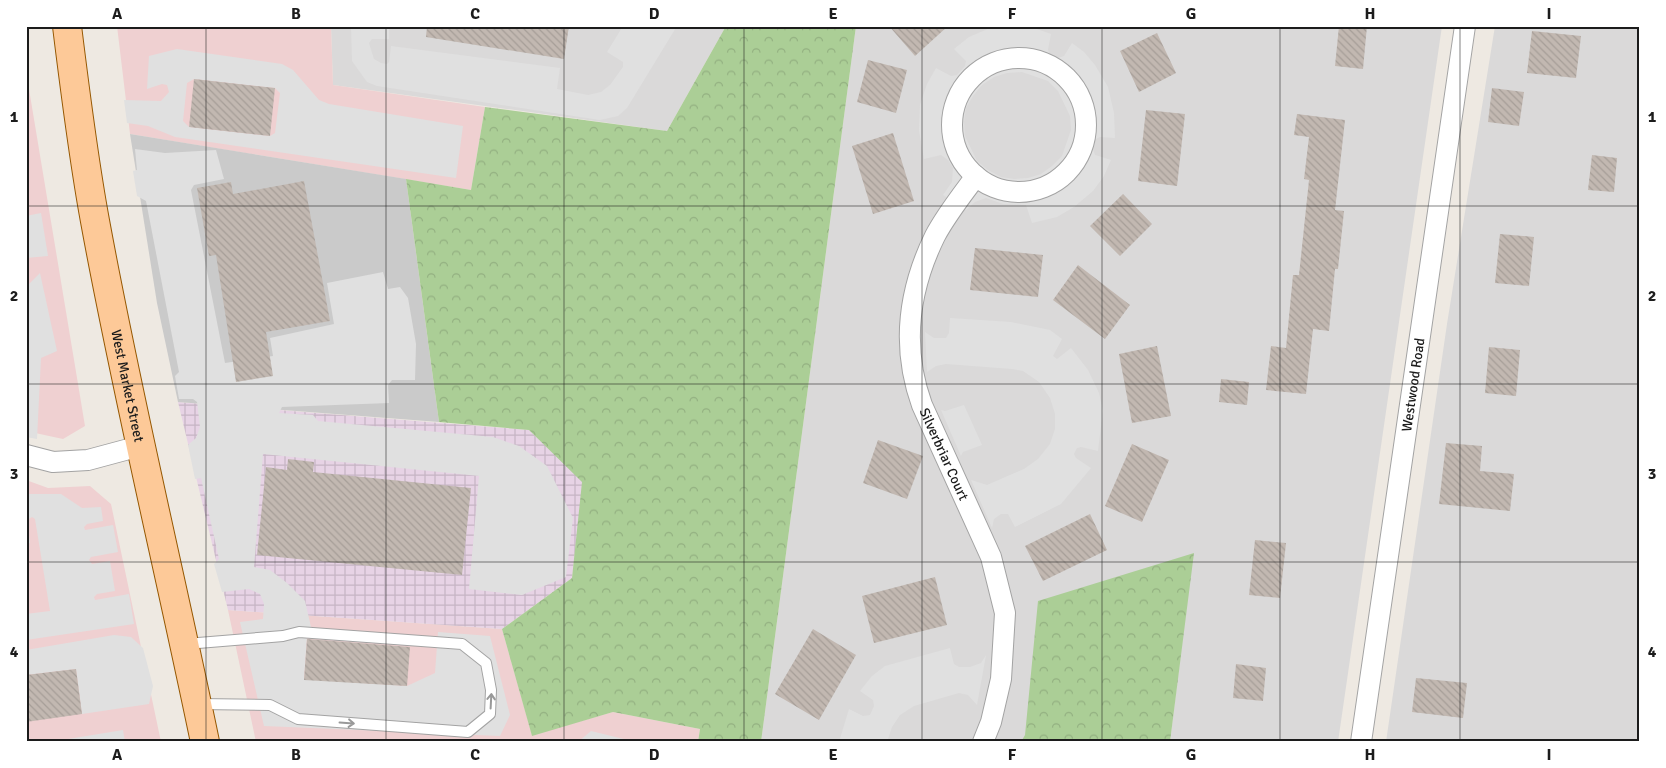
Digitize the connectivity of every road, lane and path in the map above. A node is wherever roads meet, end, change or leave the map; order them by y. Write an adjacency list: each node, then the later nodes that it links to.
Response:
1 (67, 26): 4 (main road, West Market Street)
2 (1465, 26): 10 (street, Westwood Road)
3 (976, 176): 3 (street); 9 (street, Silverbriar Court)
4 (140, 446): 5 (street); 6 (main road, West Market Street)
5 (26, 455)
6 (185, 644): 7 (main road, West Market Street); 7 (lane, one-way to 6)
7 (198, 704): 8 (main road, West Market Street)
8 (206, 742)
9 (983, 742)
10 (1361, 742)

